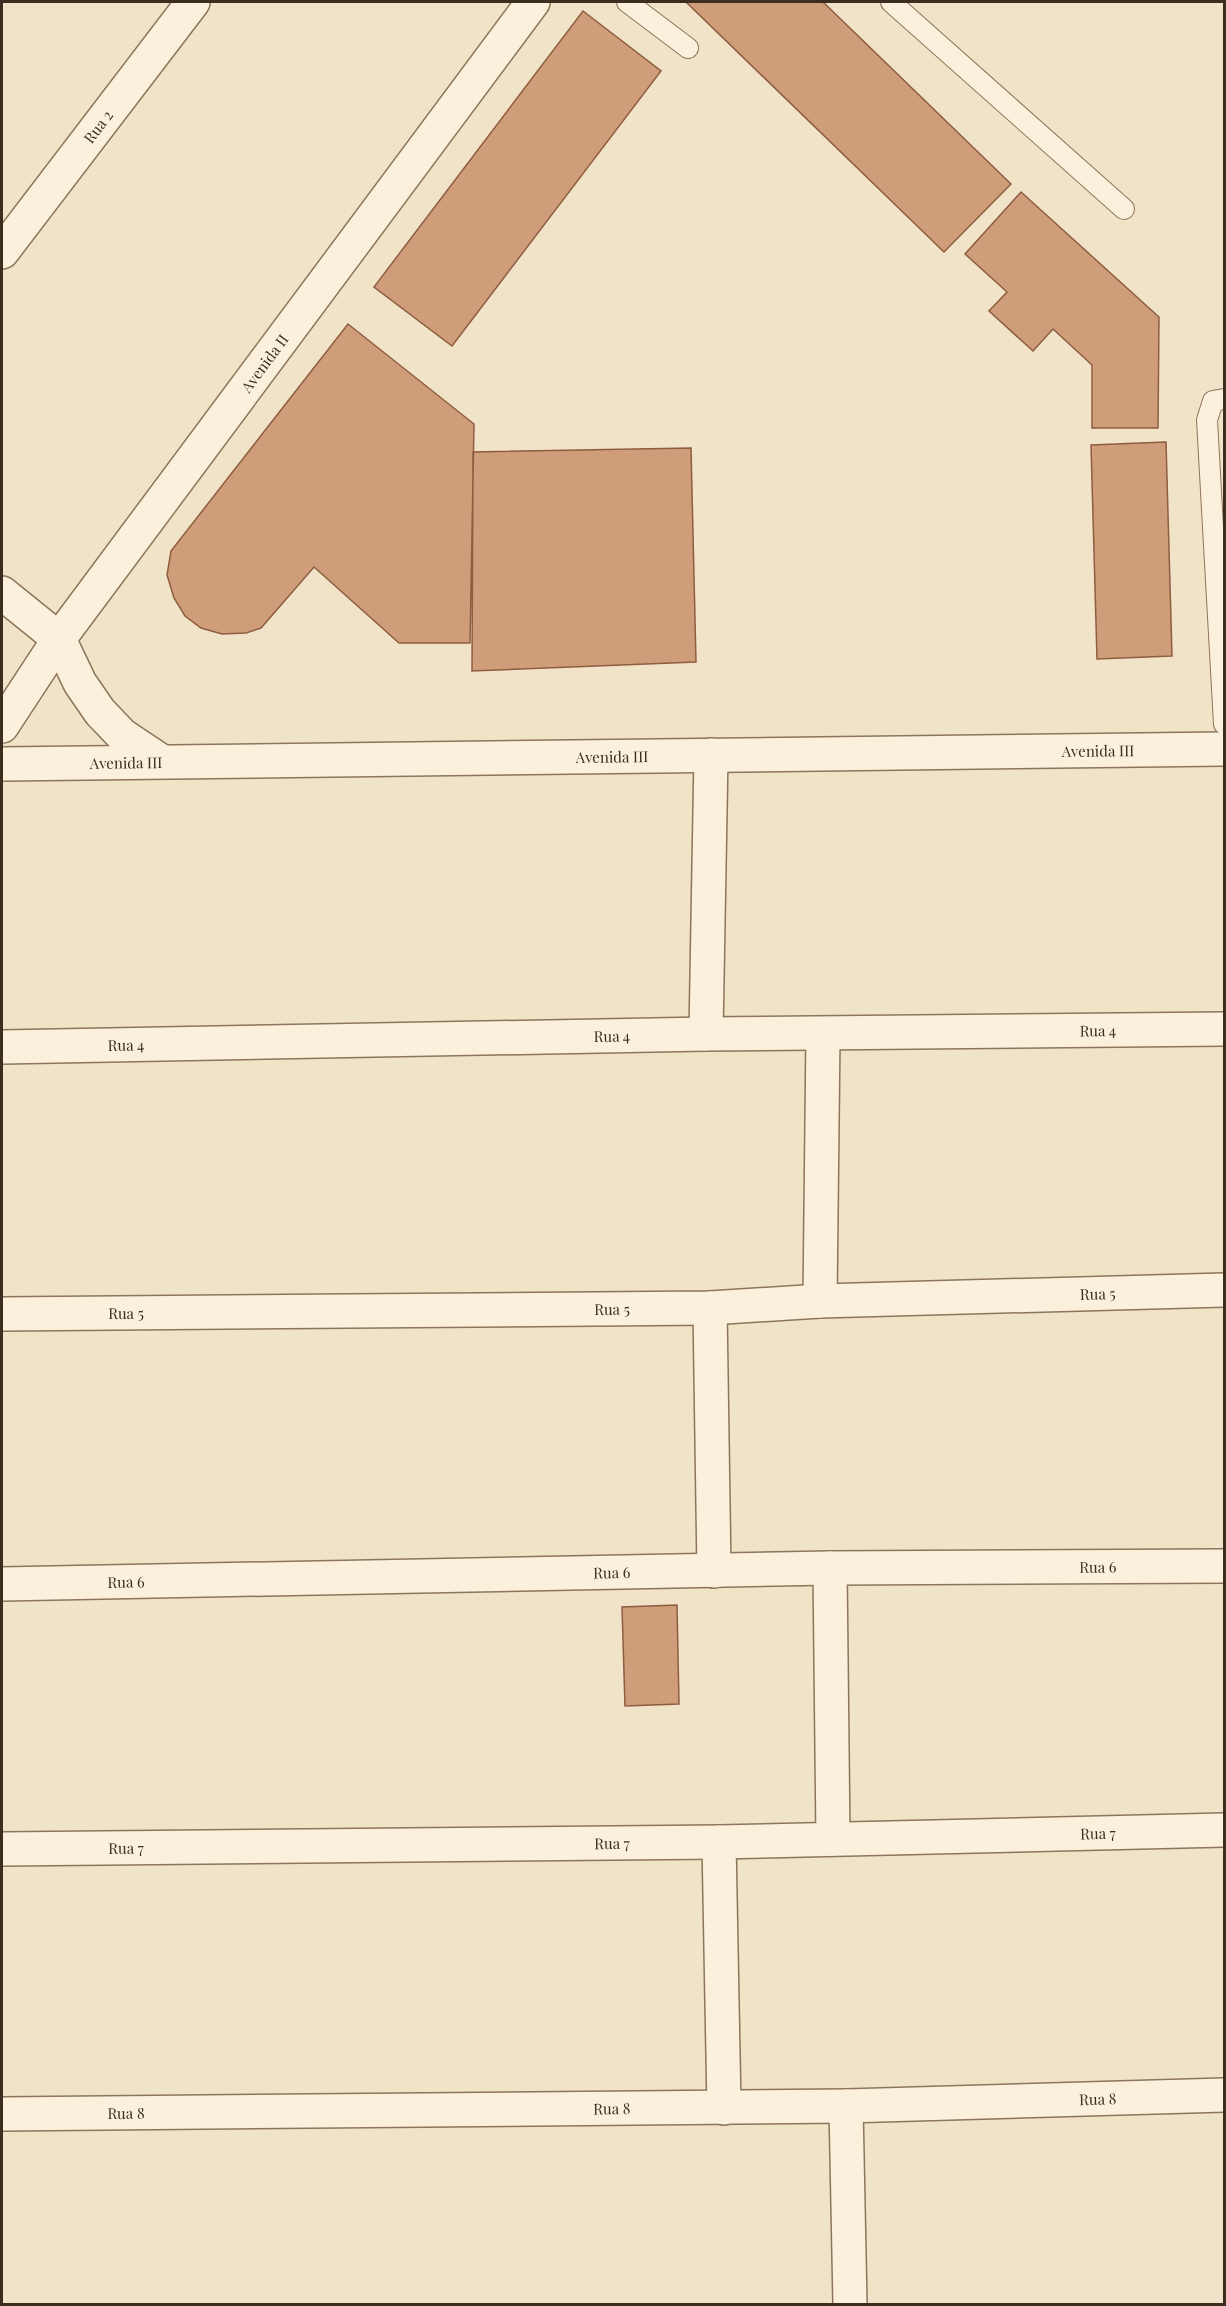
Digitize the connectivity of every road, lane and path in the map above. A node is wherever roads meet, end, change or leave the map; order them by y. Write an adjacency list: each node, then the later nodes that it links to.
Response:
1 (193, 2): 7 (street, Rua 2)
2 (533, 2): 10 (street, Avenida II)
3 (627, 2): 5 (lane)
4 (891, 2): 6 (lane)
5 (688, 48)
6 (1124, 209)
7 (2, 252)
8 (1224, 399): 11 (lane)
9 (2, 593): 10 (street)
10 (58, 639): 13 (street, Avenida II); 16 (street)
11 (1223, 682): 12 (lane)
12 (1224, 724)
13 (2, 726)
14 (1224, 749): 15 (street, Avenida III)
15 (711, 754): 16 (street, Avenida III); 19 (street)
16 (161, 761): 17 (street, Avenida III)
17 (2, 764)
18 (1224, 1029): 20 (street, Rua 4)
19 (706, 1034): 20 (street, Rua 4); 21 (street, Rua 4)
20 (823, 1034): 23 (street)
21 (2, 1047)
22 (1224, 1290): 23 (street, Rua 5)
23 (820, 1301): 24 (street, Rua 5)
24 (710, 1308): 25 (street, Rua 5); 28 (street)
25 (2, 1314)
26 (1224, 1566): 27 (street, Rua 6)
27 (830, 1568): 28 (street, Rua 6); 31 (street)
28 (714, 1571): 29 (street, Rua 6)
29 (2, 1584)
30 (1224, 1830): 31 (street, Rua 7)
31 (833, 1839): 32 (street, Rua 7)
32 (719, 1842): 33 (street, Rua 7); 36 (street)
33 (2, 1849)
34 (1224, 2095): 35 (street, Rua 8)
35 (846, 2106): 36 (street, Rua 8); 38 (street)
36 (724, 2108): 37 (street, Rua 8)
37 (2, 2114)
38 (850, 2304)

